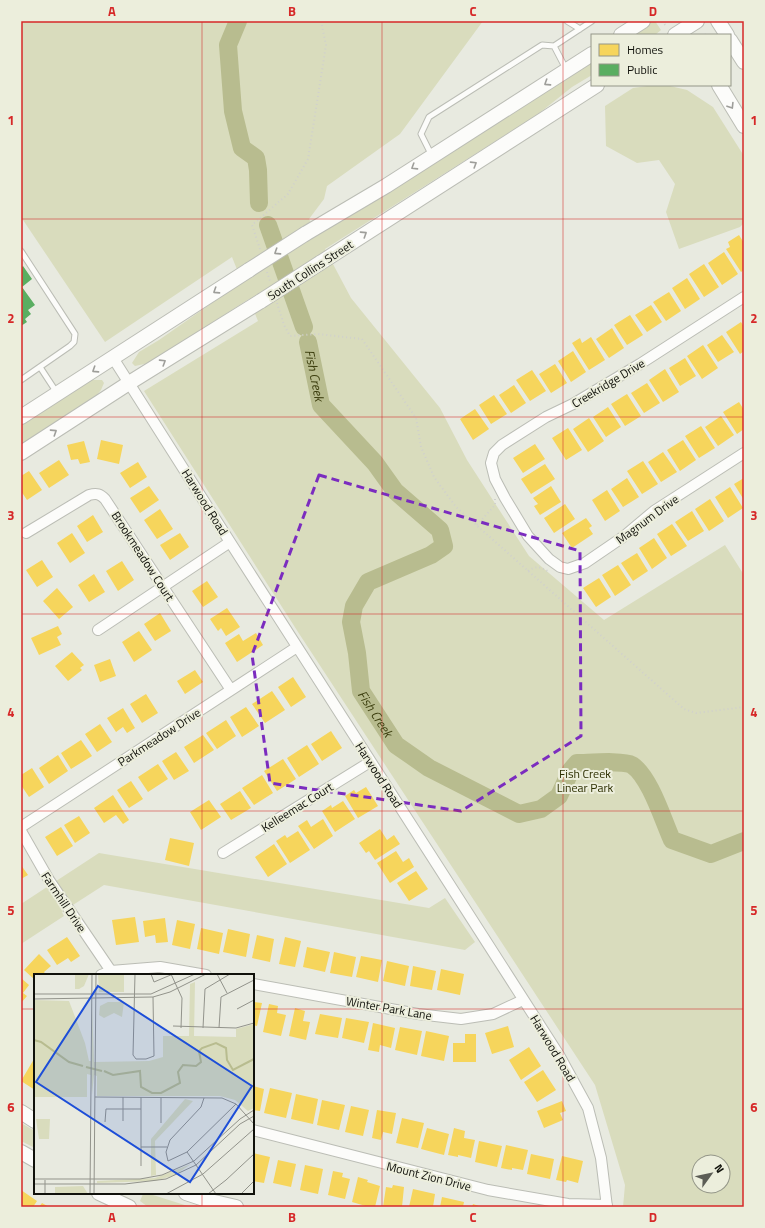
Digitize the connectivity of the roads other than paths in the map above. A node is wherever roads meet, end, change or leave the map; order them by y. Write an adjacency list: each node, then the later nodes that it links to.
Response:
1 (568, 21): 6 (lane)
2 (592, 21): 6 (lane)
3 (643, 21): 8 (main road)
4 (697, 21): 7 (main road)
5 (718, 21): 9 (main road)
6 (580, 29): 11 (lane)
7 (678, 29)
8 (623, 34)
9 (726, 34)
10 (731, 42): 13 (main road)
11 (554, 46): 14 (lane); 18 (lane)
12 (591, 55): 14 (main road)
13 (744, 62)
14 (567, 70): 18 (main road, one-way to 18)
15 (595, 86): 24 (main road, South Collins Street, one-way to 15, bridge)
16 (719, 86): 17 (main road, one-way to 17)
17 (744, 126)
18 (432, 156): 21 (main road, one-way to 21, bridge)
19 (21, 251): 22 (lane)
20 (744, 297): 29 (street, Creekridge Drive)
21 (113, 358): 24 (street, Harwood Road); 25 (main road, one-way to 25)
22 (40, 367): 23 (lane); 25 (lane)
23 (21, 380)
24 (129, 383): 27 (main road, South Collins Street, one-way to 24); 31 (street, Harwood Road)
25 (58, 394): 26 (main road)
26 (21, 417)
27 (21, 453)
28 (744, 453): 29 (street, Magnum Drive)
29 (495, 479)
30 (26, 533): 32 (street, Brookmeadow Court)
31 (230, 542): 32 (street); 34 (street, Harwood Road)
32 (163, 587): 33 (street); 35 (street, Brookmeadow Court)
33 (98, 630)
34 (297, 647): 35 (street, Parkmeadow Drive); 36 (street, Harwood Road)
35 (231, 690): 37 (street, Parkmeadow Drive)
36 (370, 762): 39 (street, Kelleemac Court); 44 (street, Harwood Road)
37 (21, 827)
38 (21, 831): 40 (street, Farmhill Drive)
39 (223, 853)
40 (111, 971): 41 (street); 42 (street)
41 (104, 974)
42 (200, 974)
43 (254, 984): 44 (street, Winter Park Lane)
44 (523, 1000): 53 (street, Harwood Road)
45 (21, 1112): 46 (main road)
46 (34, 1119)
47 (254, 1130): 53 (street, Mount Zion Drive)
48 (21, 1152): 49 (main road)
49 (34, 1159)
50 (101, 1194): 52 (main road)
51 (189, 1194): 54 (main road)
52 (123, 1203)
53 (607, 1206)
54 (236, 1207)

